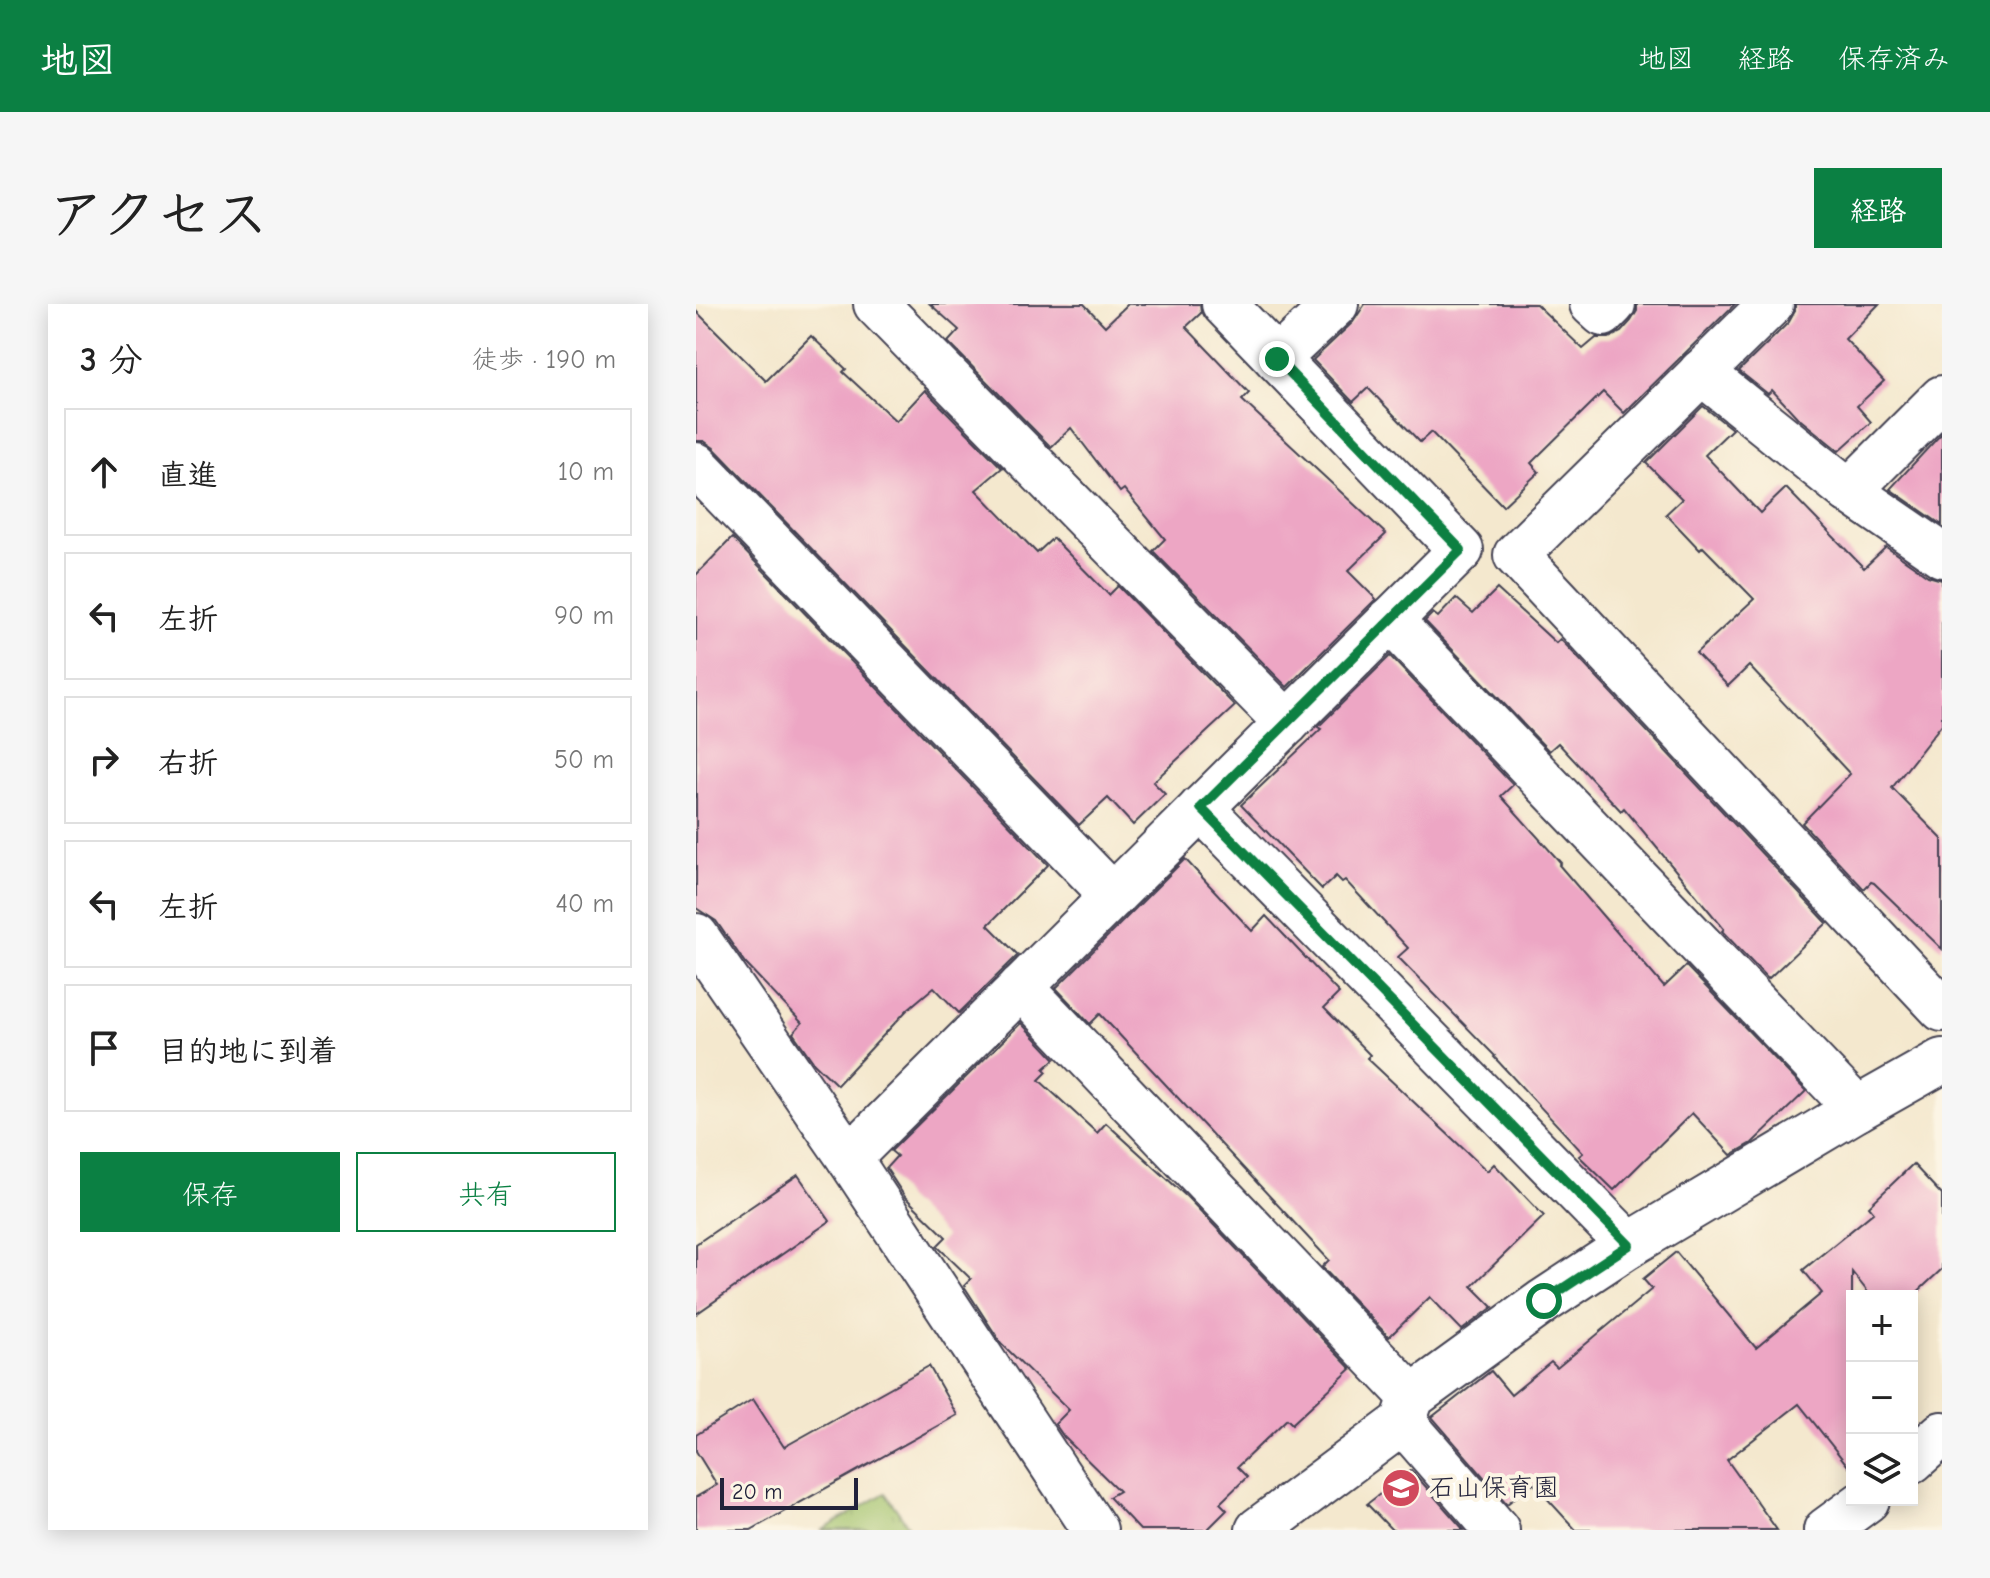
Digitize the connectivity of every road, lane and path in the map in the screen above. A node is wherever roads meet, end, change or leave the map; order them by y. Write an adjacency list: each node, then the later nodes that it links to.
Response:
1 (876, 304): 14 (street)
2 (1224, 304): 7 (street)
3 (1336, 304): 7 (street)
4 (1592, 304): 5 (street)
5 (1613, 304)
6 (1771, 304): 8 (street)
7 (1277, 359): 13 (street)
8 (1701, 372): 11 (street); 19 (street)
9 (1942, 398): 11 (street)
10 (696, 465): 16 (street)
11 (1849, 491): 12 (street)
12 (1942, 555)
13 (1390, 620): 14 (street); 21 (street)
14 (1287, 723): 15 (street)
15 (1201, 808): 16 (street); 23 (street)
16 (1113, 896): 18 (street)
17 (696, 936): 22 (street)
18 (1021, 987): 22 (street); 24 (street)
19 (1942, 1009)
20 (1942, 1061): 21 (street)
21 (1857, 1109): 23 (street)
22 (849, 1158): 28 (street)
23 (1629, 1245): 24 (street)
24 (1407, 1410): 29 (street); 30 (street)
25 (1942, 1434): 26 (street)
26 (1918, 1456)
27 (1859, 1506): 31 (street)
28 (1095, 1530)
29 (1258, 1530)
30 (1497, 1530)
31 (1826, 1530)

